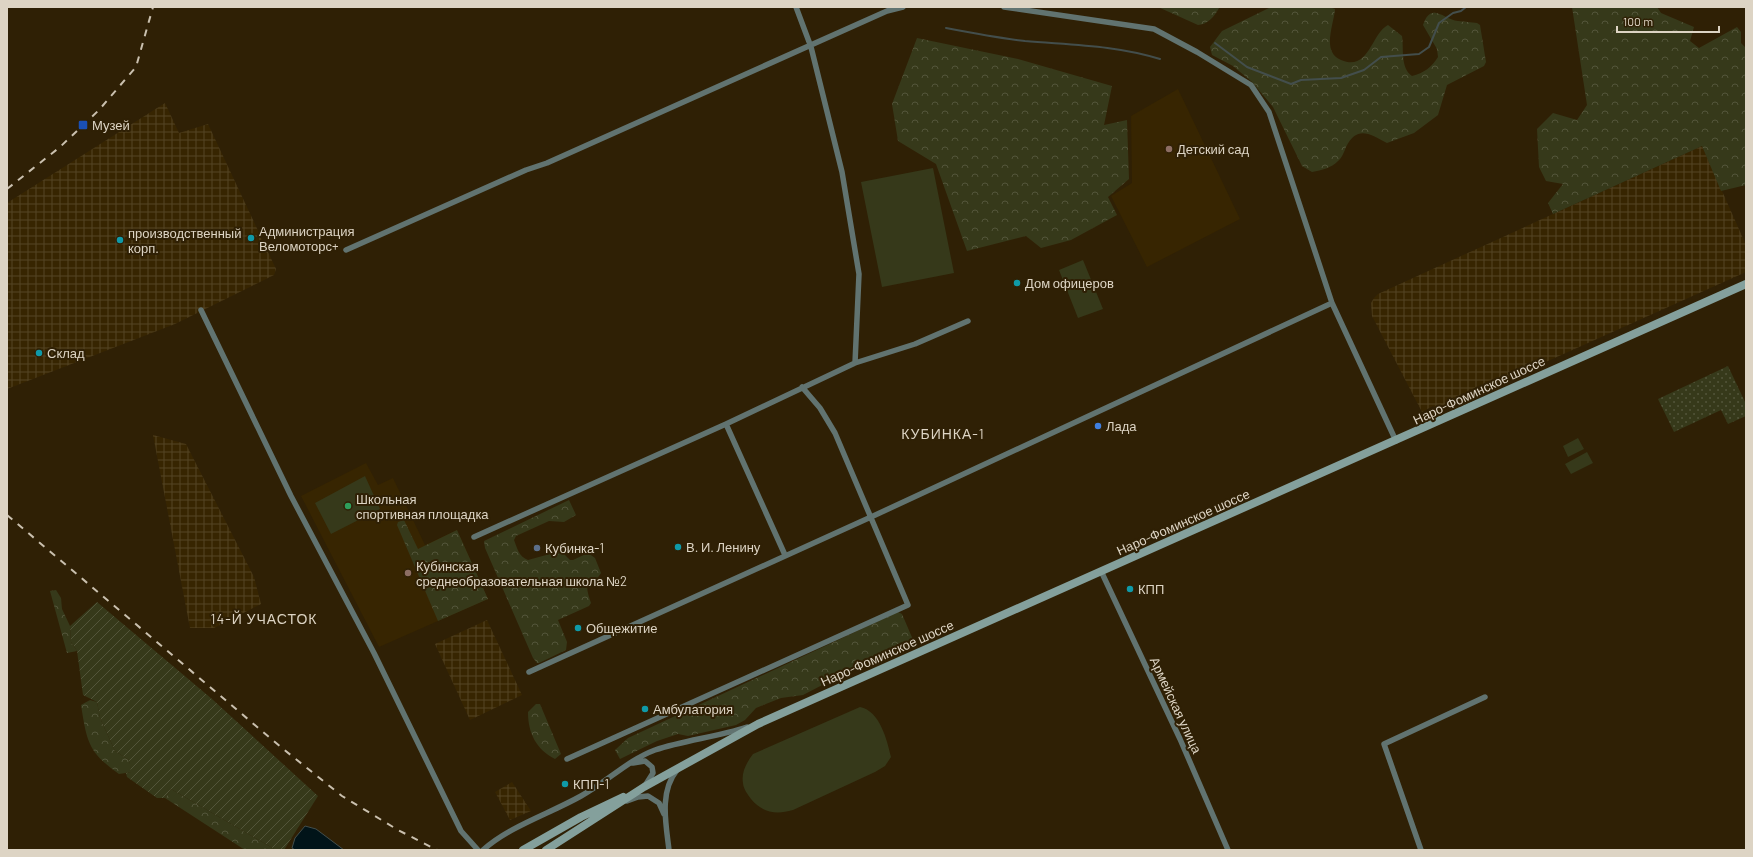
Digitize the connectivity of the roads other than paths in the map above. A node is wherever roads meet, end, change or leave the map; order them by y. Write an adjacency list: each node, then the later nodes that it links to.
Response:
1 (796, 7): 4 (street)
2 (903, 7): 4 (street)
3 (1004, 7): 7 (street)
4 (810, 47): 5 (street); 10 (street)
5 (346, 250)
6 (1746, 284): 13 (main road, Наро-Фоминское шоссе)
7 (1332, 303): 13 (street); 14 (street)
8 (200, 310): 27 (street)
9 (968, 321): 10 (street)
10 (855, 363): 11 (street)
11 (802, 387): 12 (street); 14 (street)
12 (726, 424): 15 (street); 16 (street)
13 (1396, 441): 17 (main road, Наро-Фоминское шоссе)
14 (871, 517): 16 (street); 21 (street)
15 (474, 537)
16 (785, 555): 18 (street)
17 (1101, 571): 20 (main road, Наро-Фоминское шоссе); 32 (street, Армейская улица)
18 (530, 672)
19 (1485, 697): 33 (street)
20 (758, 724): 22 (main road, Наро-Фоминское шоссе); 23 (street)
21 (567, 759)
22 (682, 764): 24 (main road, Наро-Фоминское шоссе); 26 (street)
23 (627, 766): 24 (street); 28 (street)
24 (642, 788): 25 (main road, Наро-Фоминское шоссе); 29 (main road, Наро-Фоминское шоссе)
25 (616, 806): 26 (street); 30 (main road, Наро-Фоминское шоссе)
26 (666, 819): 31 (street)
27 (478, 850)
28 (482, 850)
29 (523, 850)
30 (547, 850)
31 (670, 850)
32 (1228, 850)
33 (1422, 850)

